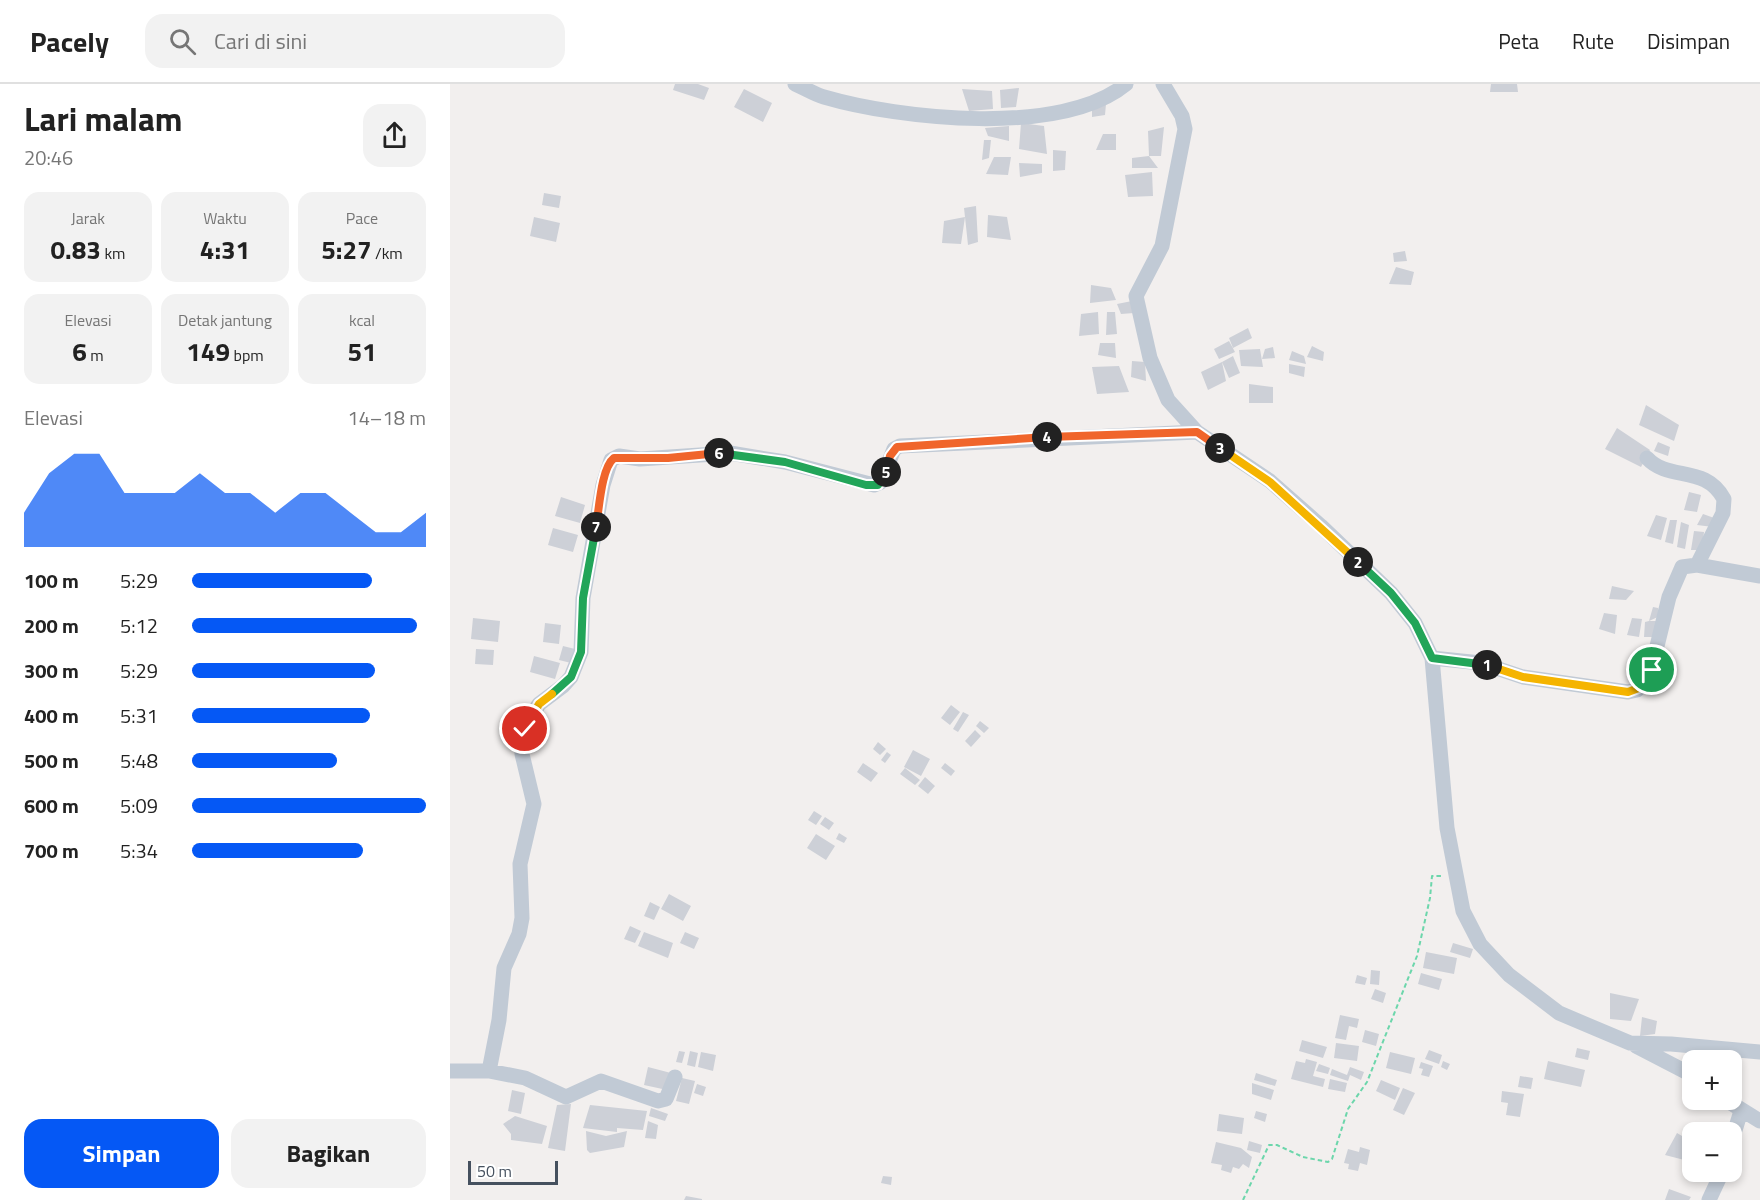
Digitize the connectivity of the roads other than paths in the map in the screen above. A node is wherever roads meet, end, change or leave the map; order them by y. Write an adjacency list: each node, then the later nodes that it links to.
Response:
1 (795, 84): 2 (street)
2 (1126, 84)
3 (1163, 84): 4 (street)
4 (1197, 432): 8 (street); 13 (street)
5 (1647, 458): 6 (street)
6 (1697, 565): 7 (street); 8 (street)
7 (1760, 576)
8 (1432, 658): 9 (street)
9 (1630, 1043): 10 (street); 11 (street)
10 (1760, 1052)
11 (1682, 1070)
12 (450, 1071): 13 (street)
13 (489, 1071): 14 (street)
14 (675, 1077)
15 (1742, 1111): 16 (street); 17 (street)
16 (1760, 1121)
17 (1738, 1122)
18 (1717, 1182): 19 (street)
19 (1709, 1200)

